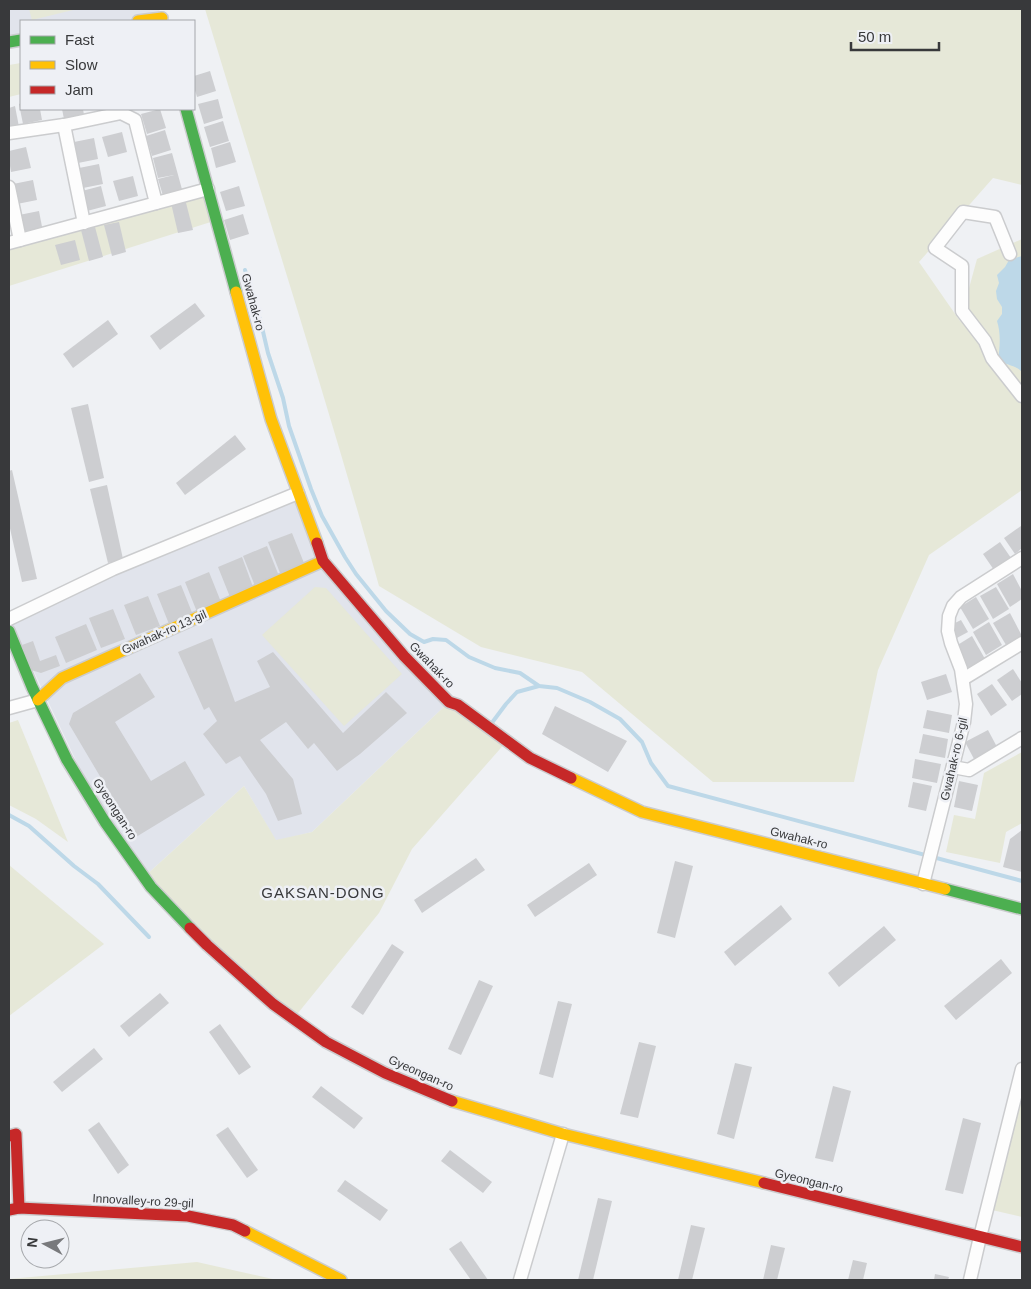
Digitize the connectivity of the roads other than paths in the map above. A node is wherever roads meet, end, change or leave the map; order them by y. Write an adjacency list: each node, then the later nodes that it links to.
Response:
1 (161, 16): 2 (street)
2 (143, 20)
3 (186, 110): 7 (street, Gwahak-ro)
4 (64, 125): 5 (street); 8 (street); 9 (street)
5 (9, 133)
6 (9, 187): 10 (street)
7 (208, 189): 8 (street); 13 (street, Gwahak-ro)
8 (156, 203): 9 (street)
9 (84, 223): 10 (street)
10 (14, 242)
11 (1010, 254): 12 (street)
12 (1022, 396)
13 (298, 493): 15 (street, Gwahak-ro); 16 (street)
14 (1022, 558): 19 (street, Gwahak-ro 6-gil)
15 (323, 561): 20 (street, Gwahak-ro 13-gil); 24 (street, Gwahak-ro)
16 (9, 619)
17 (9, 631): 20 (street, Gyeongan-ro)
18 (1022, 643): 19 (street)
19 (963, 680): 23 (street, Gwahak-ro 6-gil)
20 (38, 700): 21 (street, Gwahak-ro 13-gil); 27 (street, Gyeongan-ro)
21 (9, 708)
22 (1022, 738): 23 (street)
23 (953, 767): 24 (street, Gwahak-ro 6-gil)
24 (923, 884): 25 (street, Gwahak-ro)
25 (1022, 909)
26 (1022, 1069): 30 (street)
27 (562, 1134): 30 (street, Gyeongan-ro); 33 (street)
28 (9, 1136): 29 (street, Innovalley-ro 29-gil)
29 (14, 1209): 32 (street, Innovalley-ro 29-gil)
30 (980, 1237): 31 (street, Gyeongan-ro); 34 (street)
31 (1022, 1247)
32 (341, 1280)
33 (520, 1280)
34 (970, 1280)

